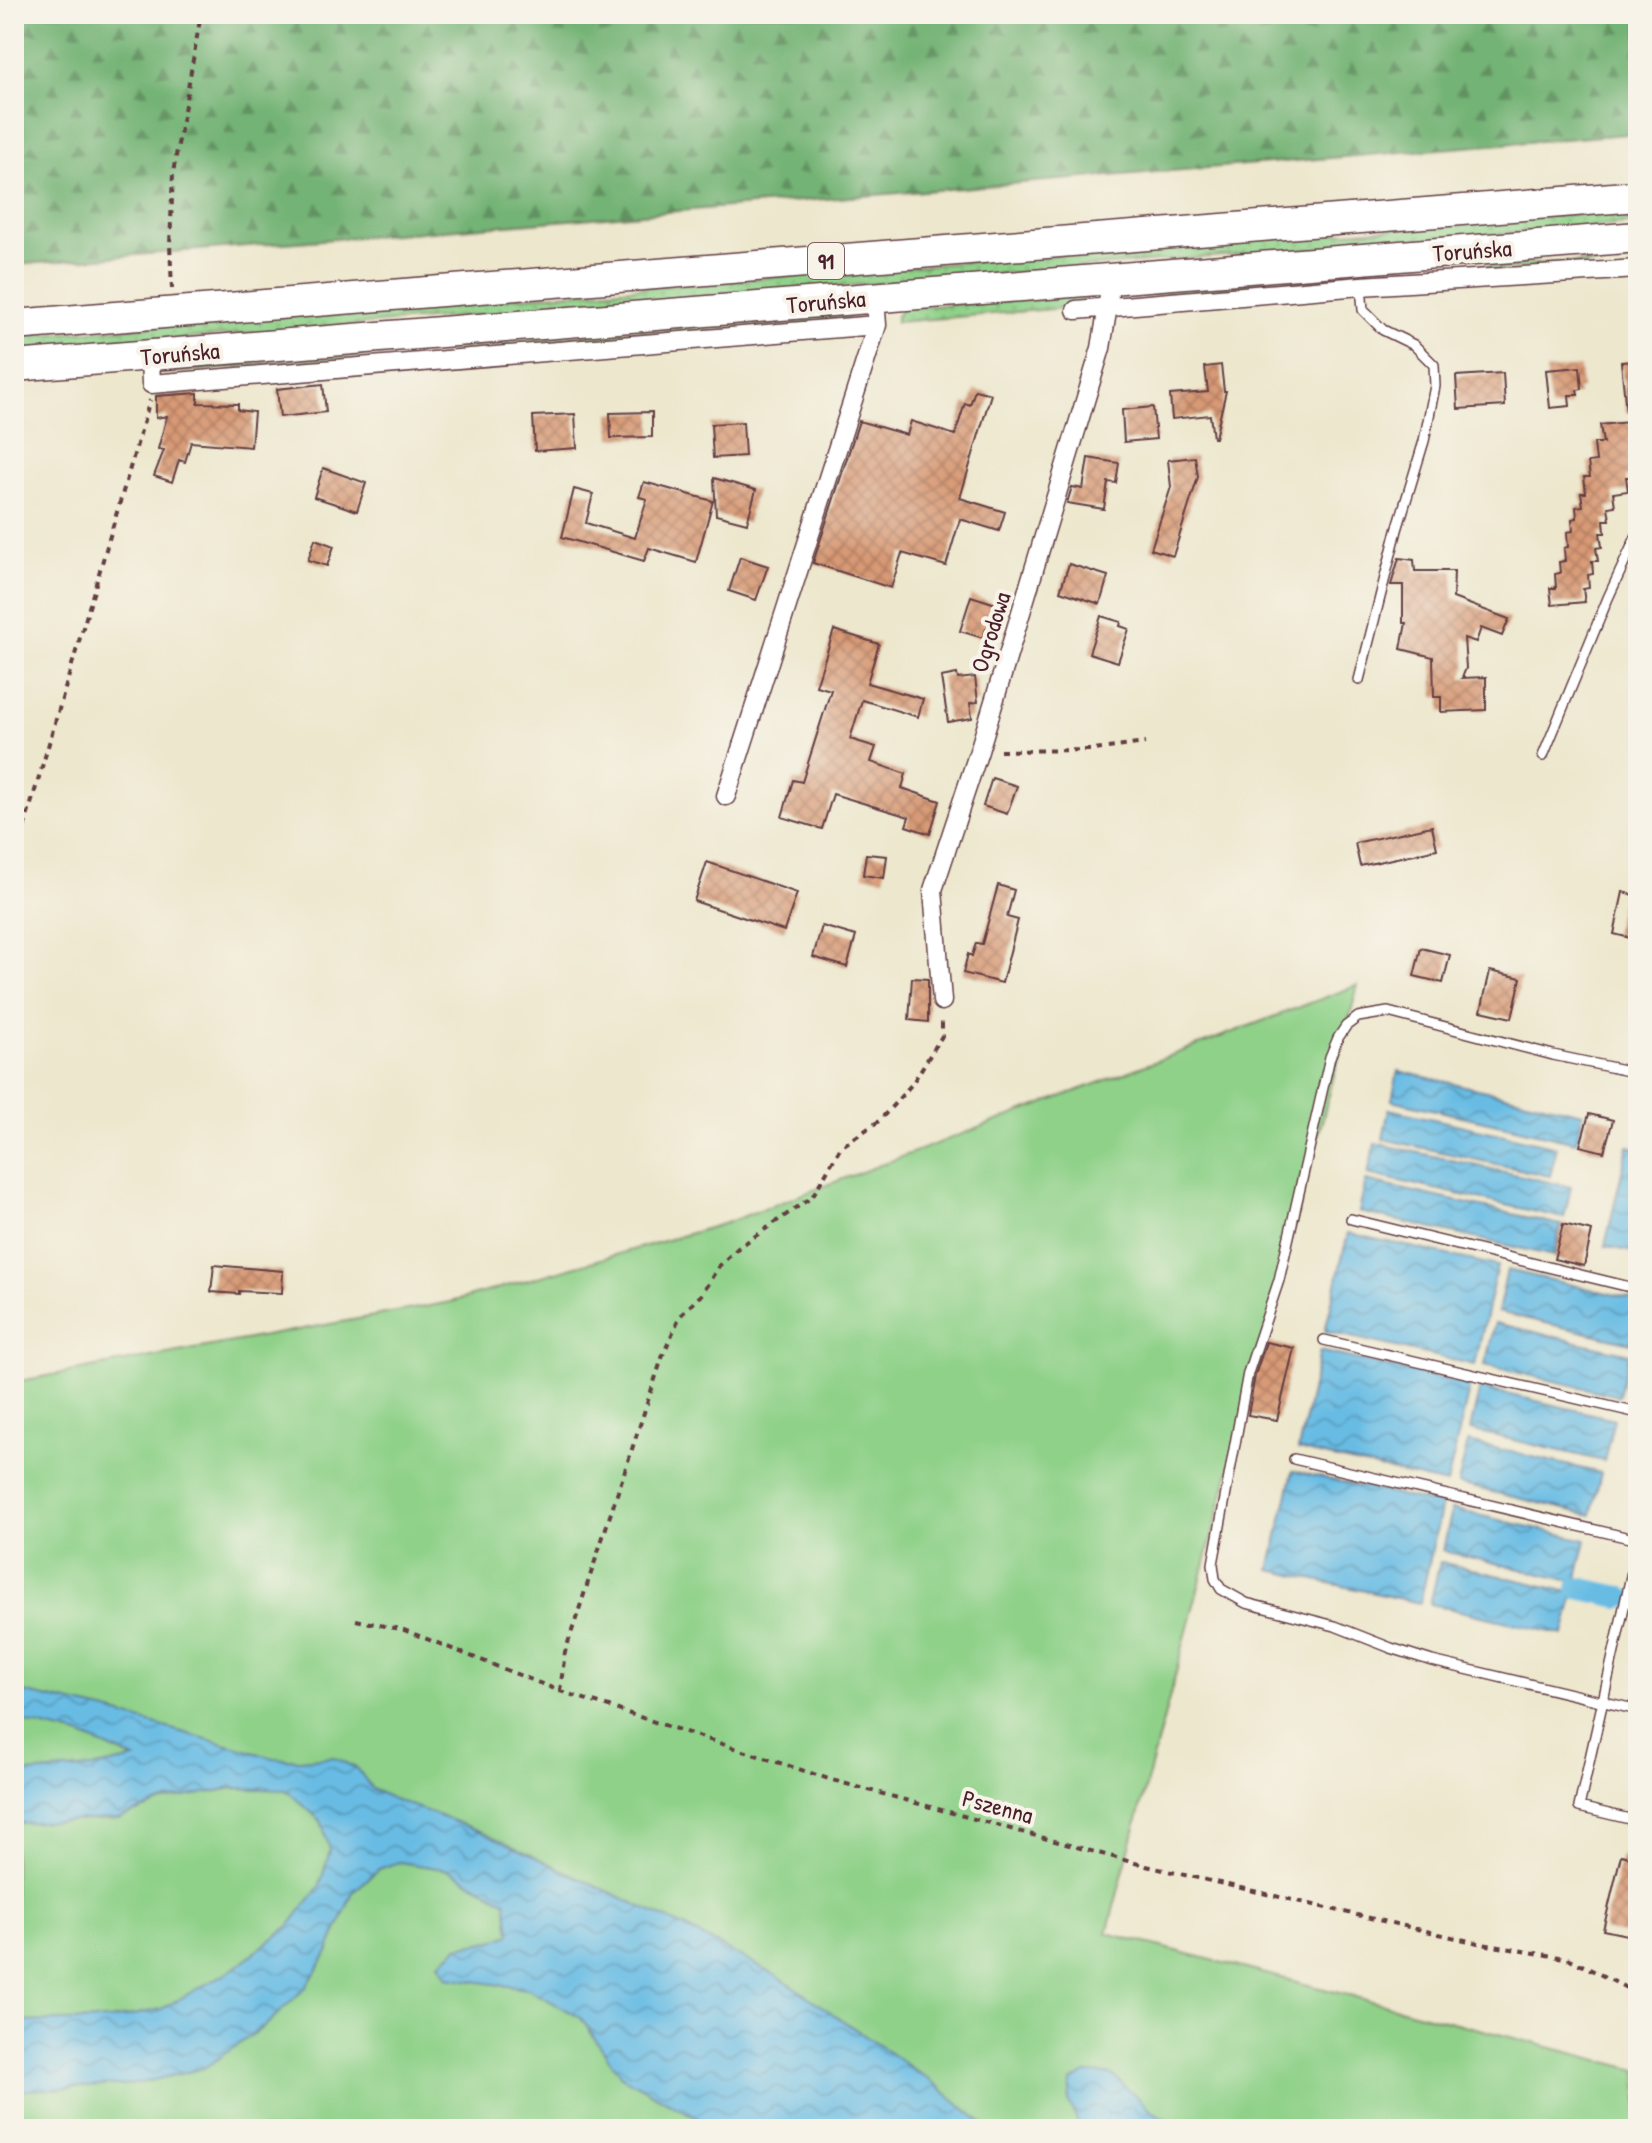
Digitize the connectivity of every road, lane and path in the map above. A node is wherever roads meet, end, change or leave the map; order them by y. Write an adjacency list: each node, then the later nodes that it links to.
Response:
1 (201, 14): 9 (path)
2 (1638, 196): 9 (main road, Toruńska / 91)
3 (1638, 237): 5 (main road, Toruńska / 91)
4 (1638, 269): 5 (street)
5 (1360, 272): 6 (main road, Toruńska / 91); 14 (lane)
6 (1109, 292): 7 (street); 8 (main road, Toruńska / 91); 16 (street, Ogrodowa)
7 (1076, 310)
8 (876, 311): 12 (main road, Toruńska / 91); 18 (street)
9 (174, 313): 10 (main road, Toruńska / 91)
10 (14, 325)
11 (14, 366): 12 (main road, Toruńska / 91)
12 (151, 370): 19 (path)
13 (1638, 533): 17 (lane)
14 (1359, 680)
15 (1145, 743): 16 (path)
16 (979, 751): 20 (street, Ogrodowa)
17 (1543, 756)
18 (726, 796)
19 (14, 862)
20 (942, 1001): 29 (path)
21 (1638, 1073): 30 (lane)
22 (1351, 1219): 23 (lane)
23 (1638, 1289)
24 (1324, 1340): 25 (lane)
25 (1638, 1413)
26 (1294, 1459): 27 (lane)
27 (1638, 1542): 30 (lane)
28 (356, 1620): 29 (path, Pszenna)
29 (560, 1691): 33 (path, Pszenna)
30 (1604, 1702): 31 (lane); 32 (lane)
31 (1638, 1710)
32 (1638, 1821)
33 (1638, 1994)

